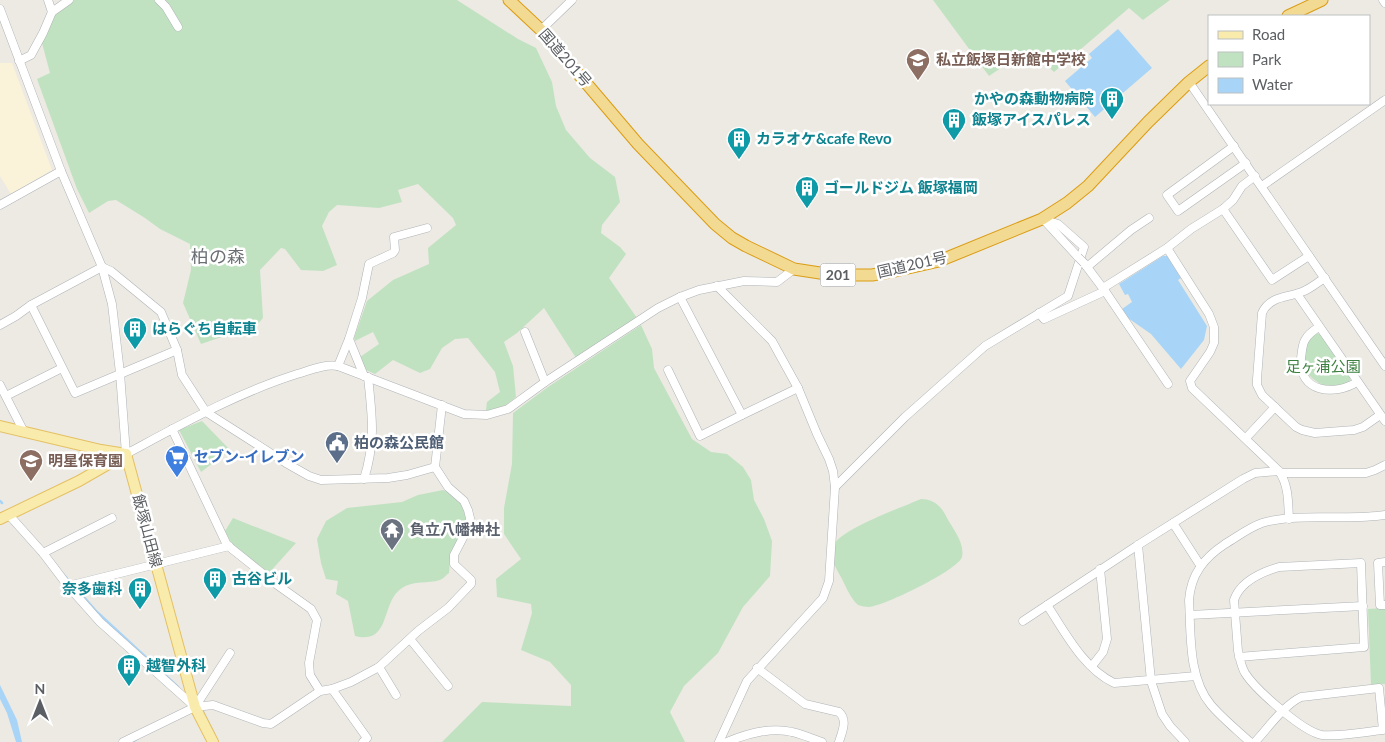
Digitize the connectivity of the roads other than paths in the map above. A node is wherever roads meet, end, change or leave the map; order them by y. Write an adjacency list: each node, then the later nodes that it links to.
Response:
1 (48, 0): 8 (street)
2 (69, 0): 8 (street)
3 (159, 0): 10 (street)
4 (509, 0): 11 (highway, 国道201号 / 201)
5 (572, 0): 11 (street)
6 (1322, 0): 9 (highway)
7 (0, 9): 12 (street)
8 (52, 12): 12 (street)
9 (1290, 15)
10 (178, 27)
11 (541, 30): 30 (highway, 国道201号 / 201)
12 (19, 61): 18 (street)
13 (1208, 67): 14 (highway, 国道201号 / 201)
14 (1189, 82): 16 (street); 24 (highway, 国道201号 / 201)
15 (1385, 100): 20 (street)
16 (1234, 146): 17 (street); 17 (street)
17 (1246, 163): 19 (street)
18 (61, 171): 21 (street); 29 (street)
19 (1255, 176): 20 (street); 22 (street)
20 (1262, 186): 27 (street)
21 (0, 205)
22 (1223, 209): 26 (street); 27 (street)
23 (1149, 218): 28 (street)
24 (1042, 219): 28 (street); 30 (highway, 国道201号 / 201); 37 (street)
25 (427, 228): 41 (street)
26 (1168, 248): 33 (street); 63 (street)
27 (1309, 256): 31 (street)
28 (1083, 262): 33 (street)
29 (102, 267): 36 (street); 42 (street); 47 (street)
30 (794, 268): 32 (street)
31 (1325, 278): 34 (street); 44 (street)
32 (717, 286): 35 (street); 53 (street)
33 (1104, 289): 37 (street); 51 (street)
34 (1297, 294): 39 (street); 56 (street)
35 (680, 298): 49 (street); 58 (street)
36 (31, 305): 38 (street); 45 (street)
37 (1039, 313): 69 (street)
38 (0, 325)
39 (1319, 327): 50 (street); 50 (street)
40 (525, 332): 49 (street)
41 (349, 339): 43 (street); 48 (street)
42 (177, 350): 47 (street); 57 (street)
43 (338, 366): 48 (street); 57 (street)
44 (1385, 366)
45 (62, 368): 47 (street); 54 (street)
46 (668, 370): 58 (street)
47 (120, 373): 64 (street)
48 (366, 376): 55 (street); 68 (street)
49 (545, 382): 55 (street)
50 (1357, 382): 59 (street)
51 (1168, 384)
52 (0, 385): 54 (street)
53 (798, 388): 58 (street); 69 (street)
54 (6, 396): 62 (street)
55 (442, 405): 66 (street)
56 (1275, 407): 59 (street); 63 (street)
57 (206, 412): 61 (street); 68 (street)
58 (742, 415)
59 (1382, 418)
60 (0, 426): 62 (main road)
61 (172, 429): 64 (street); 77 (street)
62 (24, 432): 64 (main road)
63 (1246, 438): 67 (street)
64 (126, 454): 72 (main road); 80 (main road, 飯塚山田線)
65 (1385, 465): 67 (street)
66 (435, 467): 68 (street); 90 (street)
67 (1280, 472): 74 (street); 75 (street)
68 (364, 479)
69 (835, 487): 95 (street)
70 (0, 507): 72 (main road)
71 (1385, 515): 74 (street)
72 (5, 517): 78 (street)
73 (112, 518): 78 (street)
74 (1288, 519): 81 (street)
75 (1173, 523): 76 (street); 81 (street)
76 (1138, 545): 82 (street); 97 (street)
77 (229, 546): 80 (street); 100 (street)
78 (45, 551): 83 (street)
79 (1385, 562): 84 (street)
80 (155, 564): 83 (street); 102 (main road, 飯塚山田線)
81 (1200, 565): 88 (street)
82 (1100, 569): 85 (street); 93 (street)
83 (71, 585): 102 (street)
84 (1385, 604)
85 (1047, 605): 89 (street); 93 (street)
86 (1363, 606): 87 (street); 87 (street); 92 (street)
87 (1235, 612): 88 (street); 92 (street)
88 (1190, 615): 96 (street)
89 (1023, 621)
90 (410, 639): 94 (street); 98 (street)
91 (230, 653): 102 (street)
92 (1239, 657): 103 (street)
93 (1092, 666): 97 (street)
94 (379, 667): 99 (street); 101 (street)
95 (757, 668): 109 (street); 112 (street)
96 (1196, 676): 97 (street); 114 (street)
97 (1151, 681): 113 (street)
98 (448, 686)
99 (332, 690): 100 (street); 108 (street)
100 (320, 691): 102 (street)
101 (396, 695)
102 (195, 707): 106 (street); 107 (main road, 飯塚山田線)
103 (1283, 711): 103 (street); 115 (street)
104 (743, 739): 105 (street); 110 (street)
105 (805, 739): 111 (street)
106 (123, 742)
107 (213, 742)
108 (363, 742)
109 (719, 742)
110 (726, 742)
111 (822, 742)
112 (839, 742)
113 (1185, 742)
114 (1250, 742)
115 (1255, 742)

